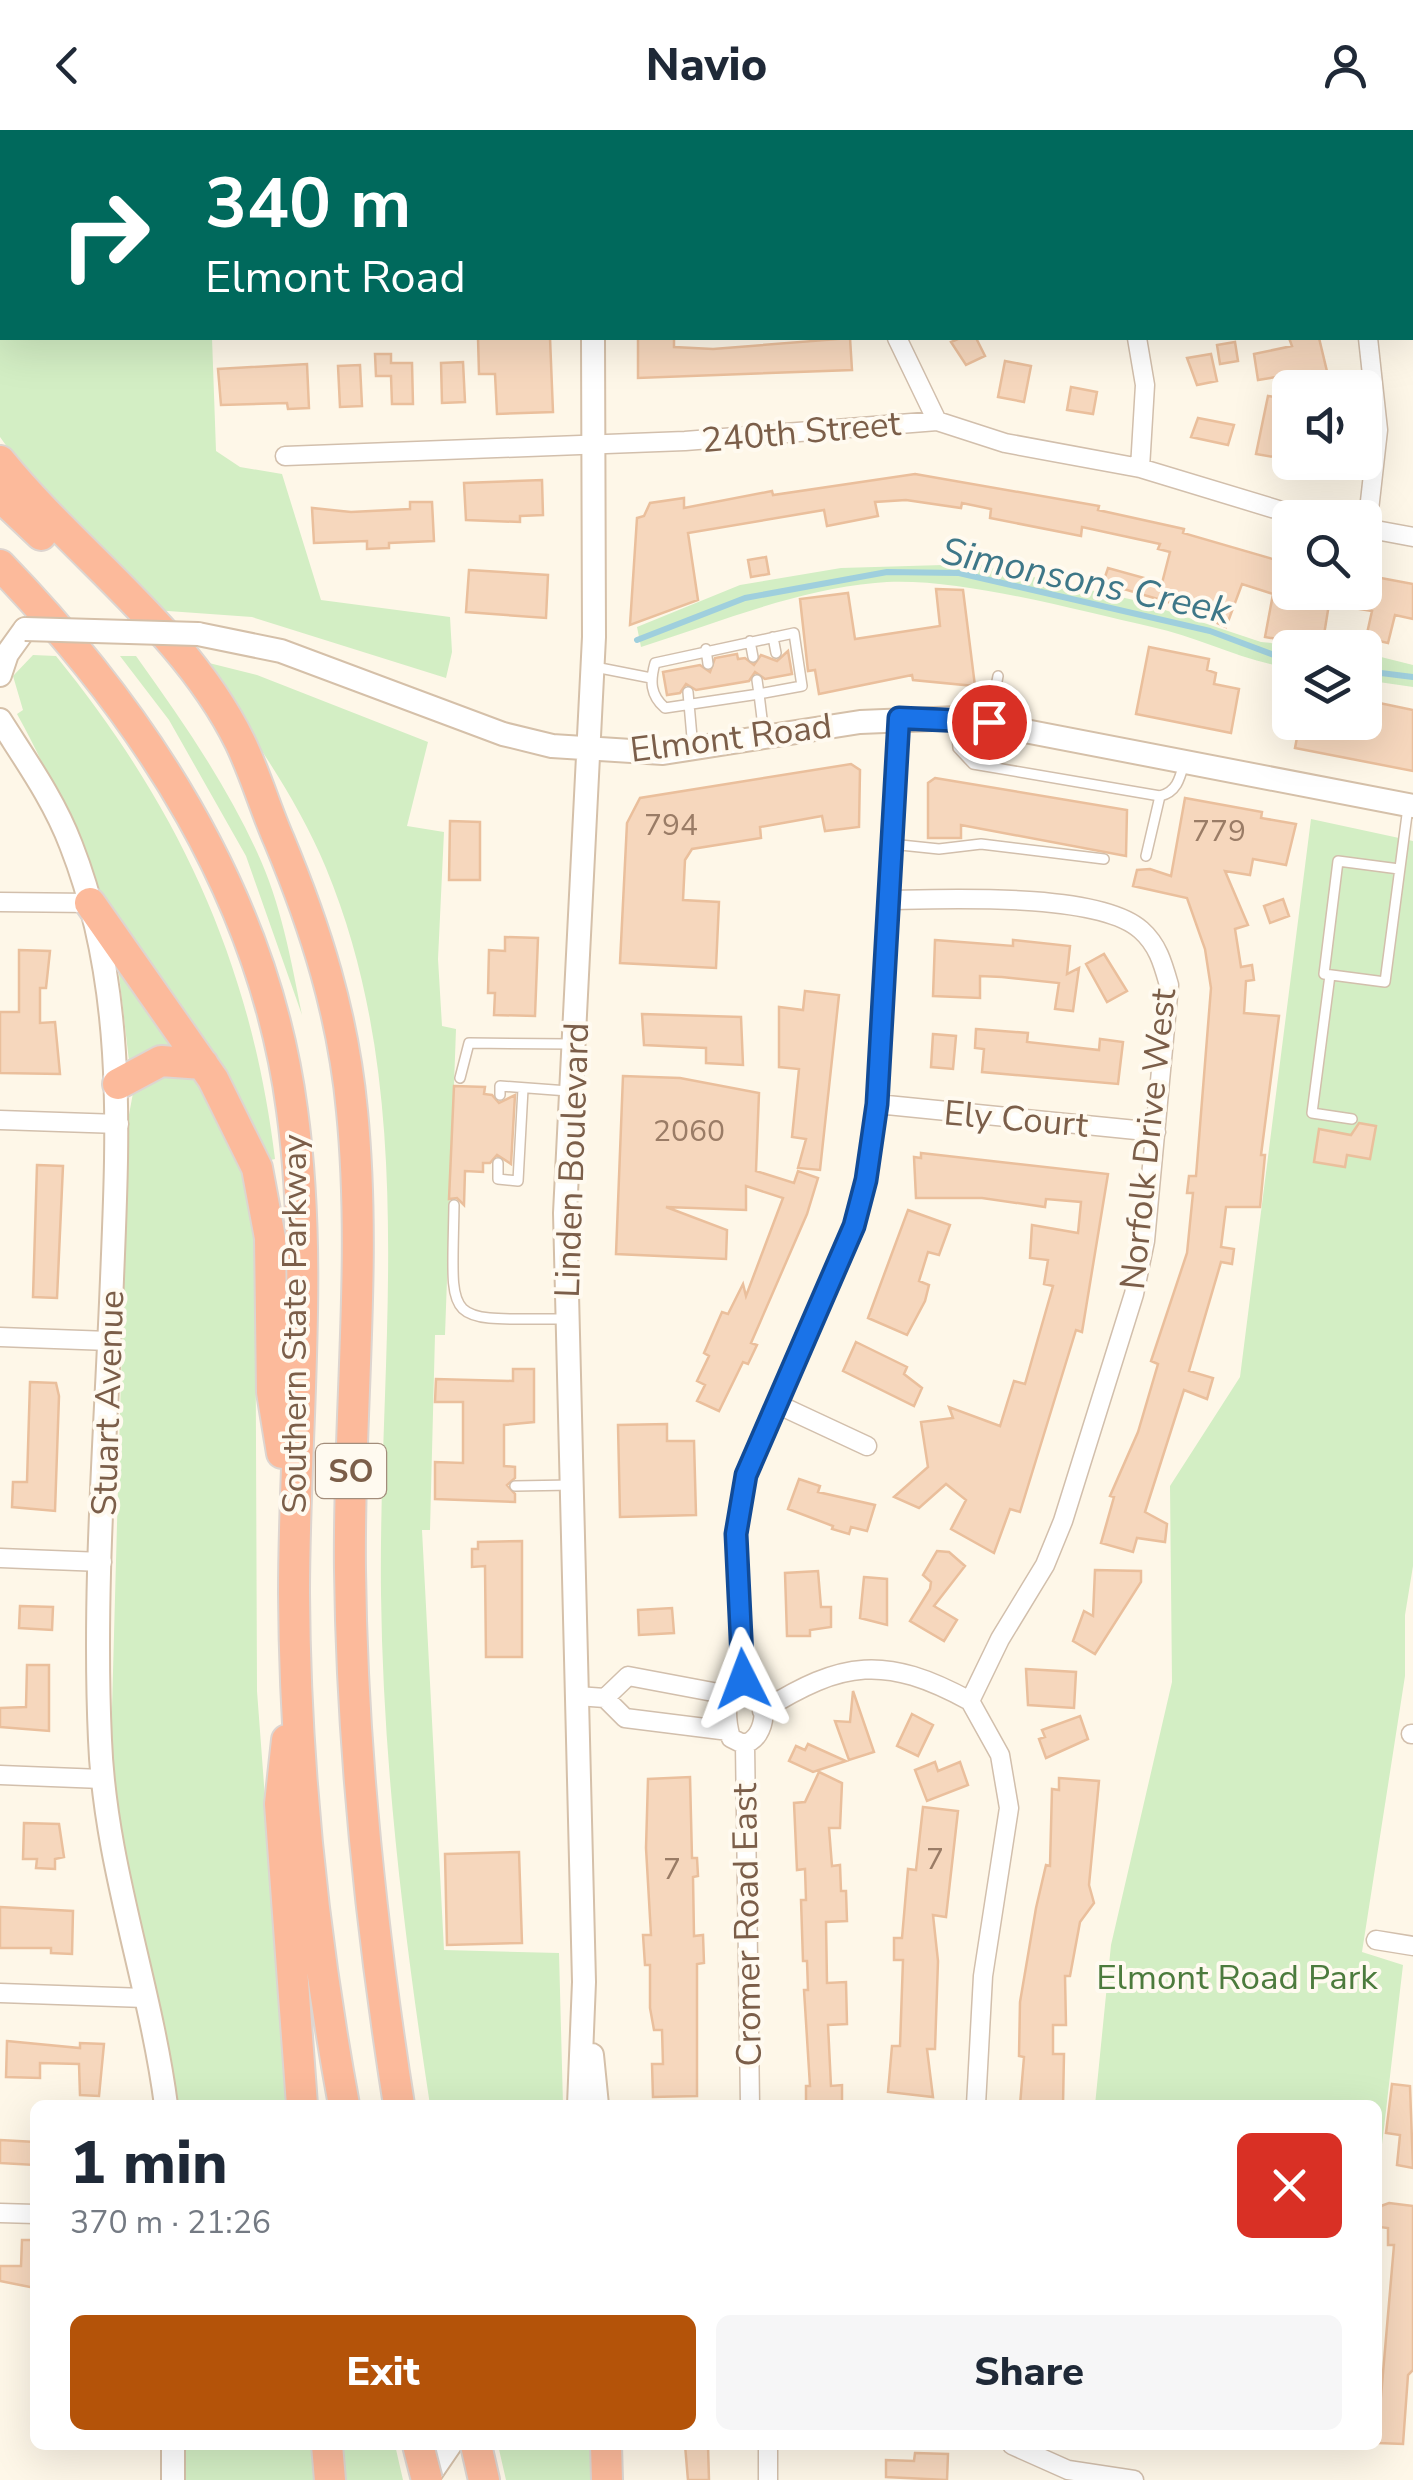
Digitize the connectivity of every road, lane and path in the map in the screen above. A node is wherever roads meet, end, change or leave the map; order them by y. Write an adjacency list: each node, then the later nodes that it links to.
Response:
1 (593, 340): 6 (main road, Linden Boulevard)
2 (898, 340): 5 (street)
3 (1137, 340): 9 (street)
4 (1368, 340): 11 (street)
5 (937, 422): 6 (street, 240th Street); 9 (street, 240th Street)
6 (596, 444): 7 (street, 240th Street); 24 (main road, Linden Boulevard)
7 (285, 456)
8 (0, 461): 48 (highway)
9 (1140, 468): 12 (street, 240th Street)
10 (0, 496): 48 (highway)
11 (1369, 500)
12 (1272, 508)
13 (1382, 531): 14 (street)
14 (1413, 537)
15 (0, 565): 77 (highway, Southern State Parkway / SO)
16 (13, 633): 26 (main road); 42 (main road, Elmont Road, bridge)
17 (773, 637): 18 (lane); 20 (lane); 32 (lane)
18 (750, 641): 19 (lane); 22 (lane)
19 (706, 649): 21 (lane); 23 (lane)
20 (776, 653)
21 (682, 656): 25 (lane); 29 (lane)
22 (753, 657)
23 (708, 664)
24 (592, 666): 29 (lane); 42 (main road, Linden Boulevard)
25 (684, 668)
26 (0, 675)
27 (779, 676): 32 (lane)
28 (998, 676): 40 (lane)
29 (651, 678): 36 (lane)
30 (756, 680): 34 (lane)
31 (712, 688): 35 (lane)
32 (782, 690): 34 (lane)
33 (688, 692): 36 (lane)
34 (759, 694): 35 (lane); 41 (lane)
35 (715, 701): 36 (lane)
36 (688, 705): 43 (lane)
37 (899, 718): 38 (main road, Elmont Road); 41 (main road, Elmont Road); 47 (street)
38 (956, 718): 40 (main road, Elmont Road); 45 (lane)
39 (0, 720): 54 (main road, Stuart Avenue)
40 (989, 722): 44 (main road, Elmont Road)
41 (764, 738): 43 (main road, Elmont Road)
42 (589, 750): 43 (main road, Elmont Road); 56 (main road, Linden Boulevard)
43 (693, 750)
44 (1184, 760): 45 (lane); 46 (main road, Elmont Road)
45 (1160, 796): 49 (lane)
46 (1411, 805): 51 (lane)
47 (891, 844): 50 (lane); 52 (street)
48 (280, 845): 99 (highway, Southern State Parkway / SO)
49 (1146, 856)
50 (1104, 859)
51 (1398, 868): 55 (lane); 55 (lane)
52 (888, 900): 63 (street); 67 (street, Norfolk Drive West)
53 (0, 902): 54 (street)
54 (90, 903): 57 (highway); 59 (main road, Stuart Avenue)
55 (1330, 975): 65 (lane)
56 (574, 1044): 58 (lane); 61 (main road, Linden Boulevard)
57 (203, 1064): 59 (highway); 77 (highway)
58 (460, 1078)
59 (118, 1084): 66 (main road, Stuart Avenue)
60 (524, 1088): 61 (lane); 62 (lane); 68 (lane)
61 (570, 1091): 70 (main road, Linden Boulevard)
62 (500, 1095)
63 (877, 1104): 67 (street, Ely Court); 73 (street)
64 (0, 1120): 66 (street)
65 (1352, 1120)
66 (118, 1124): 72 (main road, Stuart Avenue)
67 (1156, 1132): 85 (street, Norfolk Drive West)
68 (498, 1163)
69 (454, 1205): 70 (lane)
70 (567, 1319): 75 (main road, Linden Boulevard)
71 (0, 1338): 72 (street)
72 (110, 1341): 79 (main road, Stuart Avenue)
73 (778, 1405): 74 (street); 81 (street)
74 (868, 1446)
75 (572, 1485): 76 (lane); 83 (main road, Linden Boulevard)
76 (515, 1486)
77 (294, 1529): 80 (highway, Southern State Parkway / SO)
78 (0, 1558): 79 (street)
79 (102, 1562): 90 (main road, Stuart Avenue)
80 (296, 1667): 97 (highway); 98 (highway, Southern State Parkway / SO)
81 (743, 1679): 82 (street); 86 (street)
82 (729, 1694): 84 (street); 87 (street)
83 (577, 1696): 84 (street); 93 (main road, Linden Boulevard)
84 (604, 1698): 87 (street)
85 (970, 1702): 86 (street); 103 (street)
86 (762, 1711): 88 (street)
87 (729, 1731): 88 (street)
88 (745, 1744): 102 (street, Cromer Road East)
89 (0, 1775): 90 (street)
90 (102, 1778): 95 (main road, Stuart Avenue)
91 (1376, 1940): 92 (street)
92 (1413, 1946)
93 (584, 1982): 100 (main road, Linden Boulevard); 101 (main road, Linden Boulevard)
94 (0, 1993): 95 (street)
95 (145, 1998): 96 (main road, Stuart Avenue)
96 (165, 2100)
97 (302, 2100)
98 (343, 2100)
99 (398, 2100)
100 (579, 2100)
101 (596, 2100)
102 (750, 2100)
103 (976, 2100)
104 (0, 2213): 105 (street)
105 (30, 2214)
106 (173, 2450): 114 (main road)
107 (328, 2450): 115 (highway)
108 (419, 2450): 116 (highway, bridge)
109 (447, 2450): 116 (main road)
110 (477, 2450): 117 (highway)
111 (606, 2450): 118 (highway)
112 (768, 2450): 119 (street)
113 (1023, 2450): 120 (street)
114 (173, 2480)
115 (330, 2480)
116 (426, 2480)
117 (484, 2480)
118 (607, 2480)
119 (768, 2480)
120 (1134, 2480)

